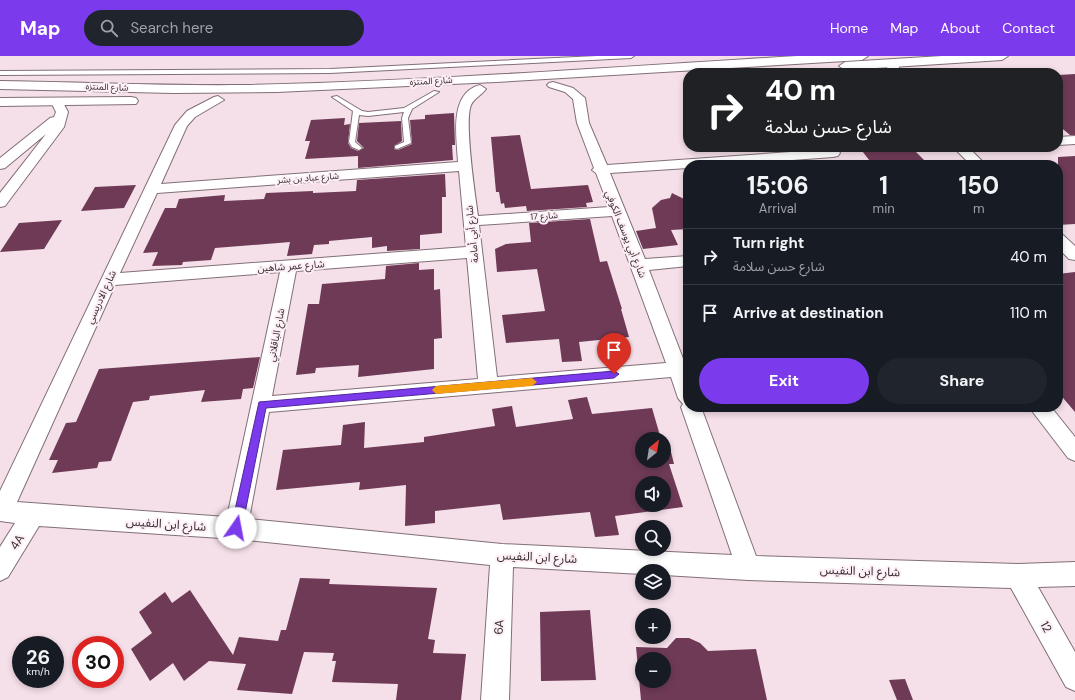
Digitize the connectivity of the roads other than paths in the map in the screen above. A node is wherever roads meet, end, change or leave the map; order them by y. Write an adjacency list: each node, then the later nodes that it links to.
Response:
1 (631, 56): 10 (lane)
2 (664, 56): 9 (main road)
3 (862, 56): 9 (main road, شارع المنتزه)
4 (1002, 56): 8 (main road)
5 (851, 66): 6 (main road); 7 (street); 8 (main road)
6 (821, 68)
7 (858, 68)
8 (892, 68)
9 (632, 69): 14 (main road, شارع المنتزه)
10 (330, 71): 11 (lane); 14 (main road)
11 (0, 73)
12 (683, 76): 15 (main road, شارع المنتزه)
13 (0, 85): 16 (main road, شارع المنتزه)
14 (366, 85): 16 (main road, شارع المنتزه)
15 (553, 85): 17 (main road, شارع المنتزه); 40 (street, شارع أبي يوسف الكوفي)
16 (154, 89): 19 (main road)
17 (480, 89): 18 (main road, شارع المنتزه); 39 (street, شارع أبي أمامة)
18 (436, 92): 20 (main road, شارع المنتزه); 24 (lane)
19 (0, 93)
20 (335, 97): 21 (main road, شارع المنتزه); 25 (lane)
21 (218, 100): 23 (main road, شارع المنتزه); 41 (street, شارع الادريسي)
22 (0, 102): 23 (main road, شارع المنتزه)
23 (57, 102): 26 (street)
24 (409, 109): 25 (lane); 29 (lane)
25 (356, 111): 30 (lane)
26 (62, 116): 38 (street); 42 (street)
27 (1075, 140): 28 (street)
28 (1063, 141)
29 (397, 147)
30 (359, 148)
31 (807, 152): 34 (street)
32 (832, 152): 35 (street)
33 (965, 152): 36 (street)
34 (714, 160)
35 (839, 160)
36 (974, 160)
37 (683, 163): 40 (street)
38 (0, 165)
39 (465, 166): 41 (street, شارع عباد بن بشر); 44 (street, شارع أبي أمامة)
40 (599, 170): 43 (street, شارع أبي يوسف الكوفي)
41 (151, 189): 51 (street, شارع الادريسي)
42 (0, 202)
43 (617, 212): 44 (street, شارع 17); 49 (street, شارع أبي يوسف الكوفي)
44 (470, 221): 46 (street, شارع أبي أمامة)
45 (1063, 244): 47 (street)
46 (473, 252): 50 (street, شارع عمر شاهين); 54 (street, شارع أبي أمامة)
47 (1075, 255)
48 (683, 261): 49 (street)
49 (639, 265): 52 (street, شارع أبي يوسف الكوفي)
50 (289, 266): 51 (street, شارع عمر شاهين); 55 (street, شارع الباقلاني)
51 (109, 280): 59 (street, شارع الادريسي)
52 (678, 369): 53 (street, شارع أبي يوسف الكوفي); 54 (street)
53 (683, 384)
54 (488, 386): 55 (street)
55 (262, 405): 61 (street, شارع الباقلاني)
56 (693, 412): 63 (street)
57 (1043, 412): 58 (street)
58 (1075, 452)
59 (1, 511): 60 (street, شارع ابن النفيس)
60 (33, 516): 61 (street, شارع ابن النفيس); 64 (street, 4A)
61 (236, 528): 62 (street, شارع ابن النفيس)
62 (502, 555): 63 (street, شارع ابن النفيس); 68 (street, 6A)
63 (748, 568): 66 (street, شارع ابن النفيس)
64 (0, 569)
65 (1075, 574): 66 (street, شارع ابن النفيس)
66 (1018, 576): 67 (street, 12)
67 (1075, 678)
68 (495, 700)

